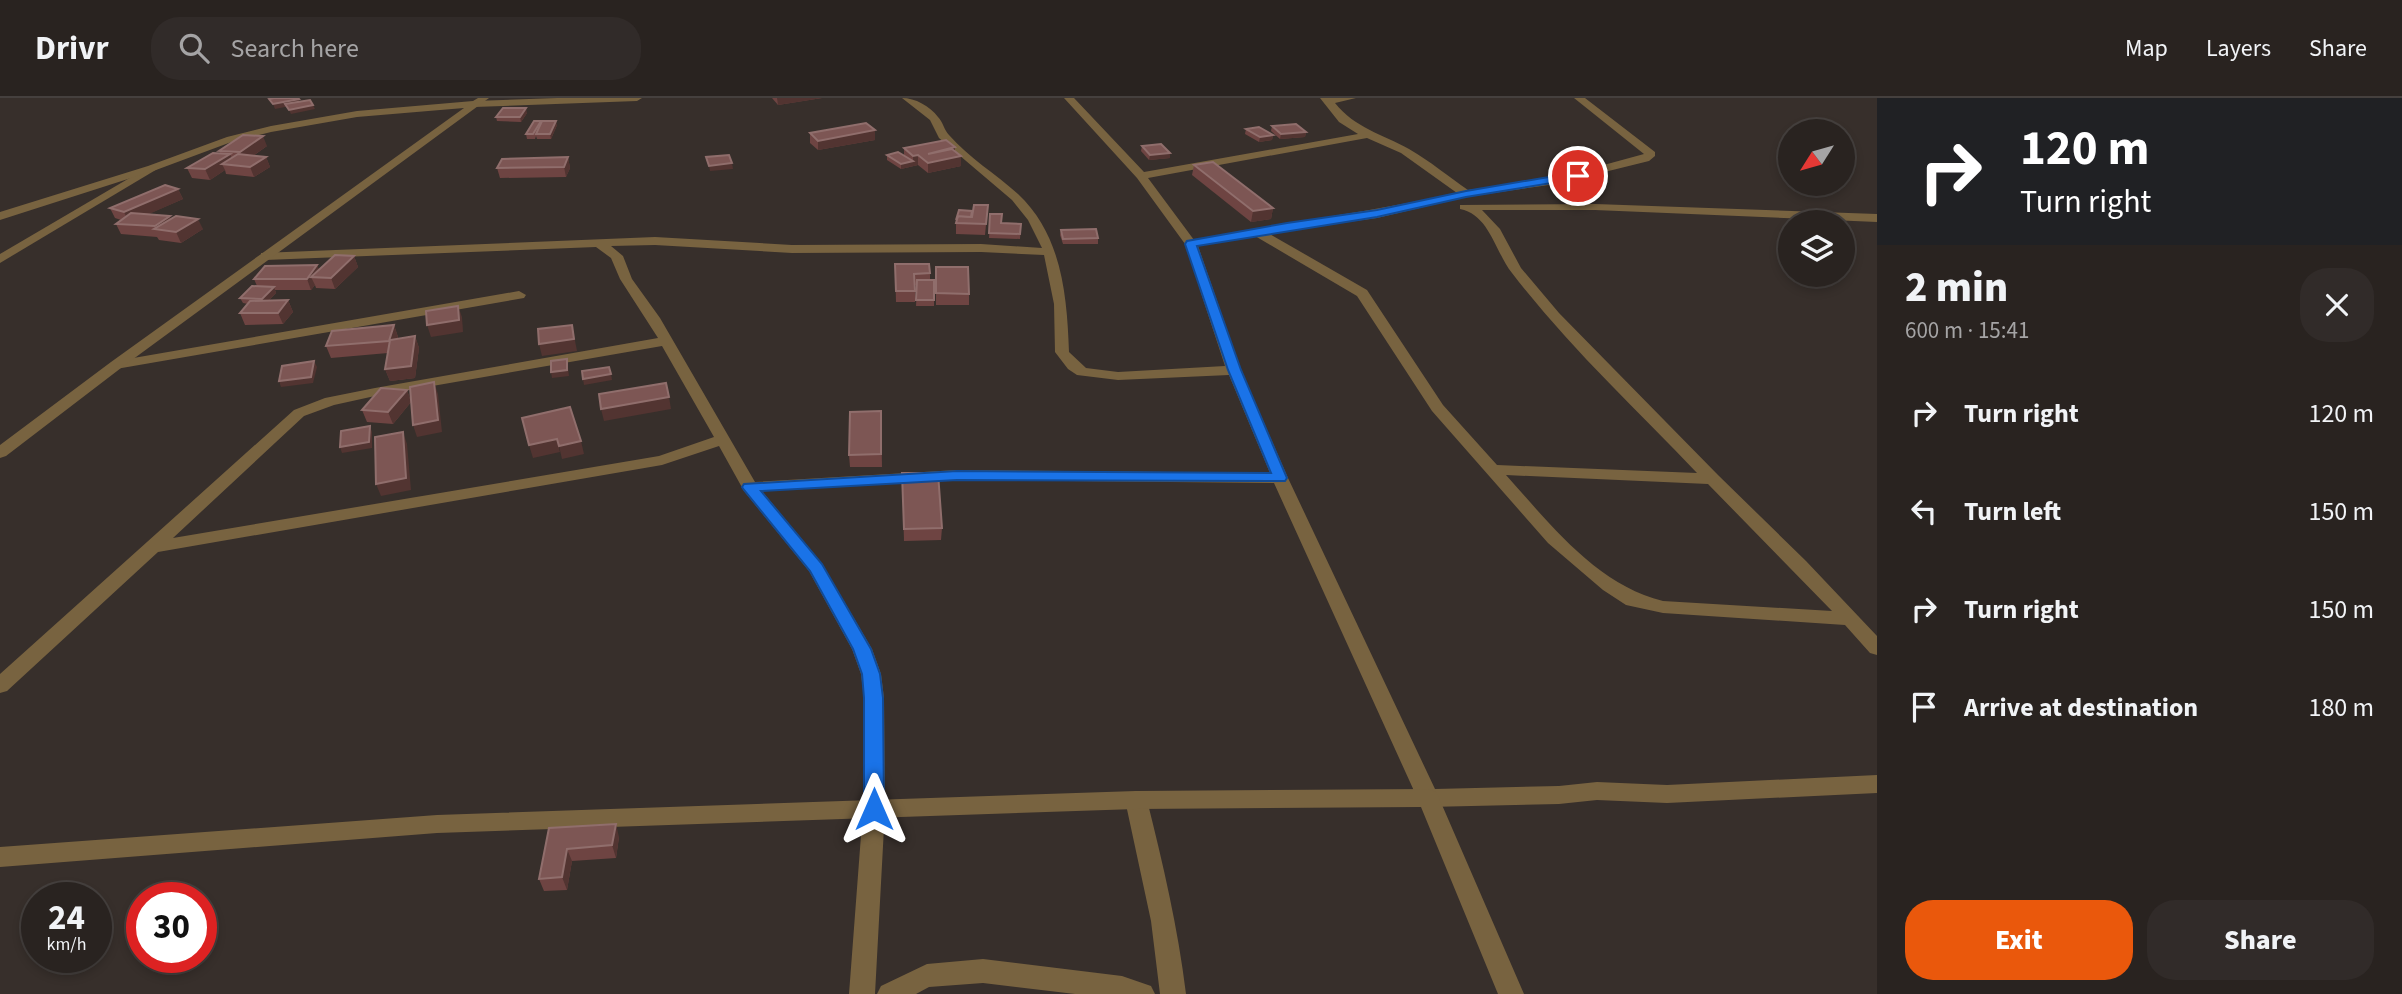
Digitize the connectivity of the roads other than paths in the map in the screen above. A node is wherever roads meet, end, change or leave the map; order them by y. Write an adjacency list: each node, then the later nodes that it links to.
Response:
1 (637, 98): 7 (street)
2 (908, 98): 17 (street)
3 (1069, 98): 10 (street)
4 (1351, 98): 6 (street)
5 (1579, 98): 11 (street)
6 (1327, 100): 8 (street)
7 (479, 101): 9 (street); 18 (street)
8 (1368, 135): 10 (street); 11 (street)
9 (154, 167): 12 (street); 19 (street)
10 (1141, 176): 16 (street)
11 (1469, 200): 13 (street); 14 (street); 28 (street)
12 (0, 216)
13 (1877, 218)
14 (1257, 232): 16 (street); 26 (street)
15 (600, 244): 17 (street); 18 (street); 21 (street)
16 (1191, 244): 23 (street)
17 (1050, 252): 23 (street)
18 (265, 256): 22 (street)
19 (0, 259)
20 (519, 295): 22 (street)
21 (665, 341): 24 (street); 30 (street)
22 (116, 365): 25 (street)
23 (1234, 370): 27 (street)
24 (721, 440): 29 (street); 30 (street)
25 (0, 453)
26 (1493, 470): 28 (street); 31 (street)
27 (1280, 478): 29 (street); 35 (street)
28 (1712, 479): 31 (street)
29 (750, 487): 37 (street)
30 (152, 547): 33 (street)
31 (1852, 619): 32 (street)
32 (1877, 648)
33 (0, 686)
34 (1877, 784): 35 (street)
35 (1428, 798): 36 (street); 43 (street)
36 (1136, 800): 37 (street); 42 (street)
37 (874, 809): 38 (street); 39 (street)
38 (0, 857)
39 (862, 994)
40 (890, 994): 41 (street)
41 (1142, 994)
42 (1173, 994)
43 (1511, 994)

